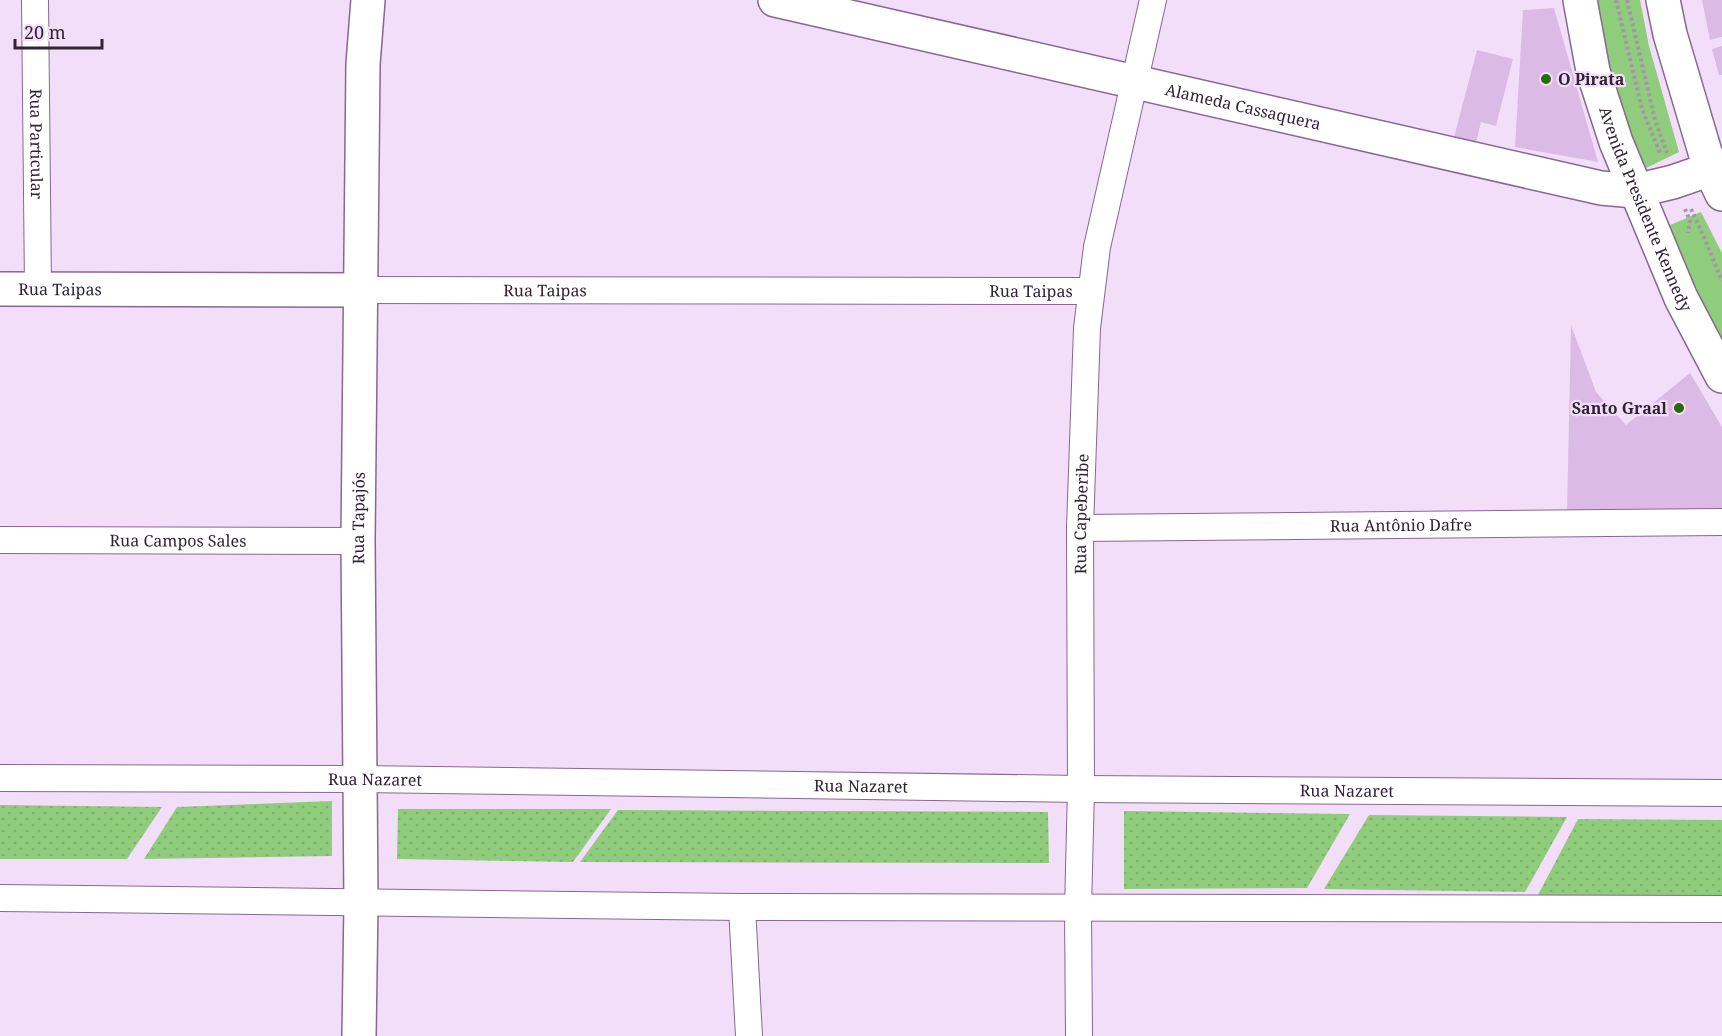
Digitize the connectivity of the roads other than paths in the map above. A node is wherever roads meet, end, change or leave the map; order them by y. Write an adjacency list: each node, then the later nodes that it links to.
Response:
1 (35, 0): 11 (street, Rua Particular)
2 (368, 0): 12 (street, Rua Tapajós)
3 (775, 0): 7 (street, Alameda Cassaquera)
4 (1153, 0): 7 (street, Rua Capeberibe)
5 (1580, 0): 9 (street, Avenida Presidente Kennedy)
6 (1663, 0): 8 (street)
7 (1135, 81): 9 (street, Alameda Cassaquera); 13 (street, Rua Capeberibe)
8 (1718, 176): 9 (street, Alameda Cassaquera)
9 (1635, 191): 14 (street, Avenida Presidente Kennedy)
10 (0, 289): 11 (street, Rua Taipas)
11 (38, 289): 12 (street, Rua Taipas)
12 (362, 290): 13 (street, Rua Taipas); 18 (street, Rua Tapajós)
13 (1091, 291): 16 (street, Rua Capeberibe)
14 (1722, 376)
15 (1722, 522): 16 (street, Rua Antônio Dafre)
16 (1080, 528): 21 (street, Rua Capeberibe)
17 (0, 540): 18 (street, Rua Campos Sales)
18 (358, 541): 20 (street, Rua Tapajós)
19 (0, 778): 20 (street, Rua Nazaret)
20 (360, 779): 21 (street, Rua Nazaret); 24 (street, Rua Tapajós)
21 (1081, 789): 22 (street, Rua Nazaret); 26 (street, Rua Capeberibe)
22 (1722, 793)
23 (0, 898): 24 (street)
24 (361, 903): 25 (street); 28 (street, Rua Tapajós)
25 (742, 907): 26 (street); 29 (street)
26 (1078, 909): 27 (street); 30 (street, Rua Capeberibe)
27 (1722, 909)
28 (359, 1036)
29 (749, 1036)
30 (1079, 1036)

